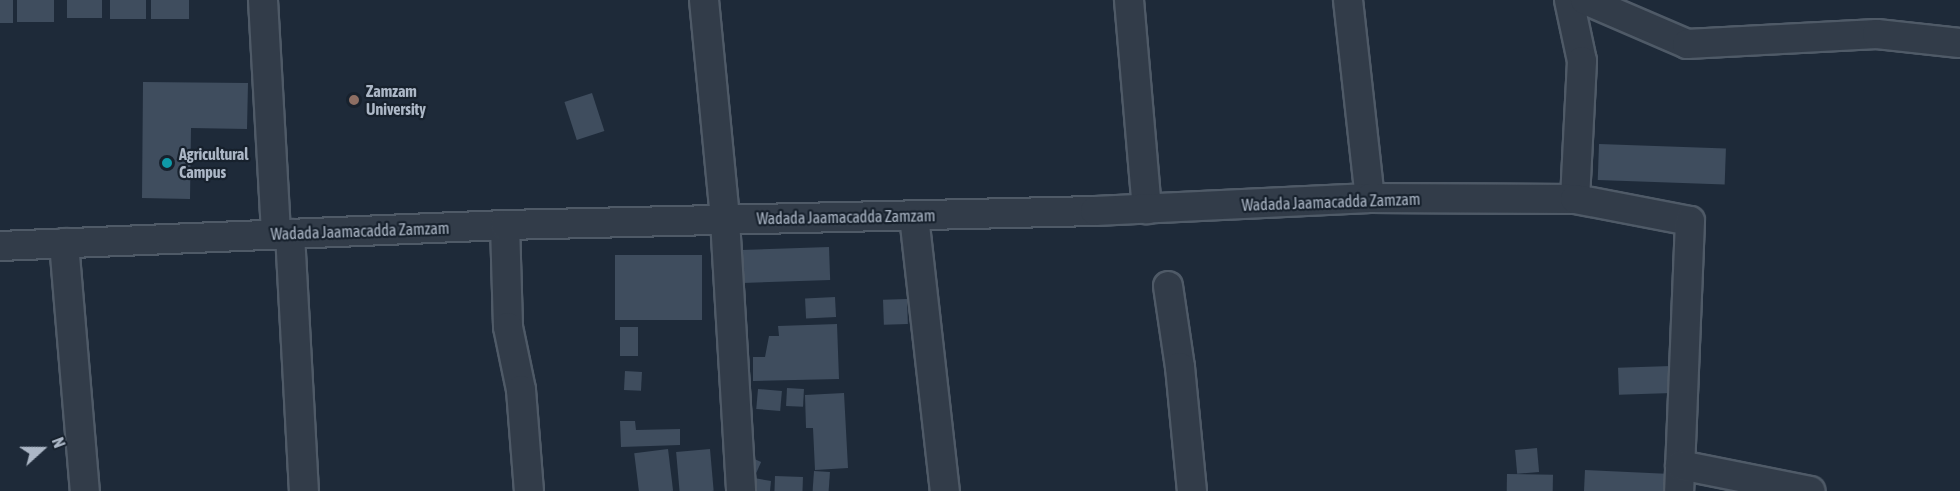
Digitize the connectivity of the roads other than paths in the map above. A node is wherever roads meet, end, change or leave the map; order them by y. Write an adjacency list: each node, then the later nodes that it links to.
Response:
1 (263, 0): 14 (street)
2 (704, 0): 12 (street)
3 (1129, 0): 10 (street)
4 (1348, 0): 8 (street)
5 (1569, 0): 9 (street)
6 (1585, 0): 7 (street)
7 (1960, 43)
8 (1370, 198): 9 (street, Wadada Jaamacadda Zamzam); 10 (street, Wadada Jaamacadda Zamzam)
9 (1575, 200): 18 (street, Wadada Jaamacadda Zamzam)
10 (1147, 209): 11 (street, Wadada Jaamacadda Zamzam)
11 (914, 216): 12 (street, Wadada Jaamacadda Zamzam); 23 (street)
12 (725, 220): 13 (street, Wadada Jaamacadda Zamzam); 22 (street)
13 (505, 225): 14 (street, Wadada Jaamacadda Zamzam); 21 (street)
14 (283, 234): 15 (street, Wadada Jaamacadda Zamzam); 20 (street)
15 (64, 243): 16 (street, Wadada Jaamacadda Zamzam); 19 (street)
16 (0, 246)
17 (1168, 286): 24 (street)
18 (1679, 478): 25 (street)
19 (85, 491)
20 (304, 491)
21 (529, 491)
22 (741, 491)
23 (945, 491)
24 (1192, 491)
25 (1810, 491)

